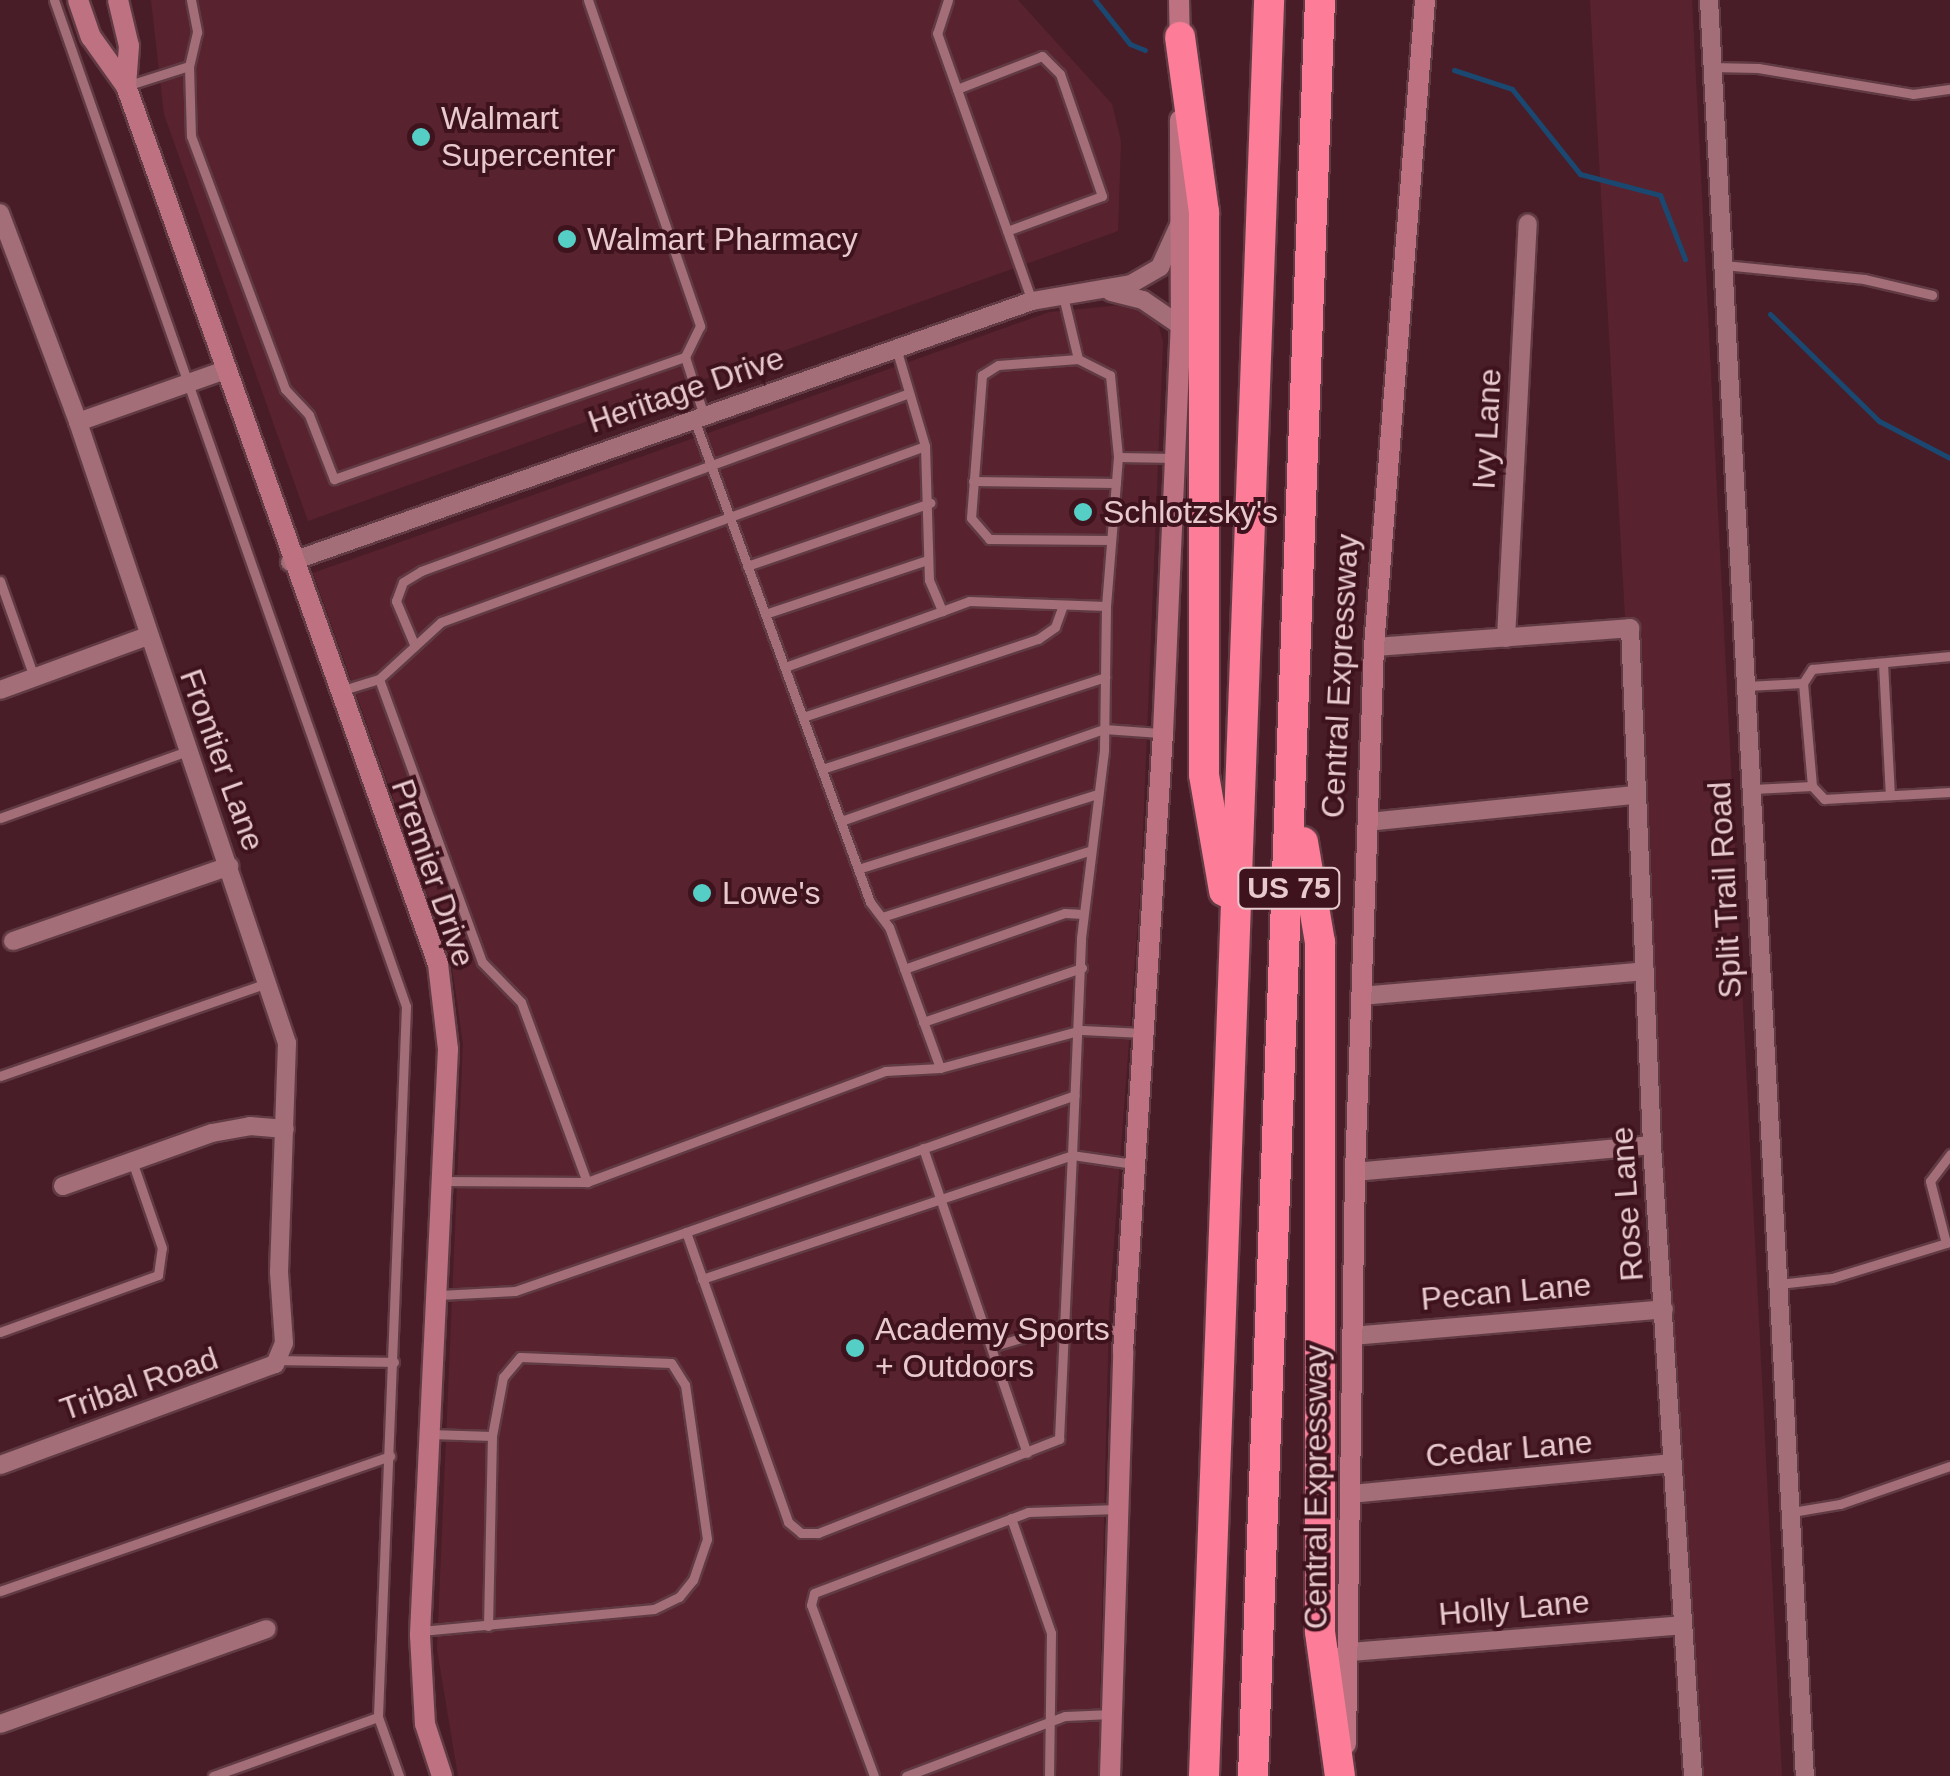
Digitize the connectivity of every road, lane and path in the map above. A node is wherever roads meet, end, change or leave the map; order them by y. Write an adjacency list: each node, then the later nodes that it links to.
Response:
1 (54, 0): 32 (lane)
2 (78, 0): 15 (main road, Premier Drive)
3 (118, 0): 15 (main road, Premier Drive)
4 (191, 0): 13 (lane)
5 (588, 0): 29 (lane)
6 (948, 0): 16 (lane)
7 (1179, 0): 12 (main road)
8 (1269, 0): 88 (highway, US 75)
9 (1320, 0): 72 (highway, Central Expressway / US 75)
10 (1424, 0): 56 (main road, Central Expressway)
11 (1709, 0): 14 (street, Split Trail Road)
12 (1180, 37): 19 (main road); 88 (highway)
13 (189, 66): 15 (lane); 29 (lane)
14 (1712, 66): 17 (lane); 22 (street, Split Trail Road)
15 (126, 86): 31 (main road, Premier Drive)
16 (957, 88): 21 (lane); 21 (lane)
17 (1950, 89)
18 (0, 213): 35 (street, Frontier Lane)
19 (1180, 222): 23 (street, Heritage Drive); 27 (main road)
20 (1528, 224): 54 (street, Ivy Lane)
21 (1007, 231): 26 (lane)
22 (1724, 264): 24 (lane); 64 (street, Split Trail Road)
23 (1106, 291): 25 (street, Heritage Drive); 27 (street, Heritage Drive)
24 (1932, 294)
25 (1063, 296): 26 (street, Heritage Drive); 30 (lane)
26 (1032, 301): 28 (street, Heritage Drive)
27 (1181, 326): 38 (main road)
28 (896, 348): 33 (lane); 34 (street, Heritage Drive)
29 (685, 357): 34 (lane)
30 (1078, 359): 37 (lane); 40 (lane)
31 (223, 371): 32 (street); 46 (main road, Premier Drive)
32 (189, 383): 35 (street); 124 (lane)
33 (909, 393): 36 (lane); 39 (lane)
34 (699, 418): 39 (lane); 46 (street, Heritage Drive)
35 (78, 422): 53 (street, Frontier Lane)
36 (925, 446): 42 (lane); 43 (lane)
37 (1118, 458): 38 (lane); 41 (lane)
38 (1175, 458): 69 (main road)
39 (710, 465): 43 (lane); 55 (lane)
40 (972, 481): 41 (lane); 44 (lane)
41 (1116, 483): 44 (lane)
42 (930, 503): 45 (lane); 47 (lane)
43 (730, 517): 47 (lane); 55 (lane)
44 (1112, 540): 50 (lane)
45 (927, 560): 51 (lane); 52 (lane)
46 (290, 562): 66 (main road, Premier Drive)
47 (748, 566): 52 (lane)
48 (0, 581): 60 (lane)
49 (1063, 605): 50 (lane); 51 (lane); 67 (lane)
50 (1106, 606): 61 (lane)
51 (942, 611): 59 (lane)
52 (765, 614): 59 (lane)
53 (145, 637): 60 (street); 70 (street, Frontier Lane)
54 (1506, 638): 56 (street); 78 (street, Rose Lane)
55 (414, 644): 62 (lane)
56 (1374, 647): 81 (main road, Central Expressway)
57 (1950, 656): 58 (lane)
58 (1883, 663): 63 (lane); 77 (lane)
59 (784, 668): 67 (lane)
60 (34, 677): 65 (street)
61 (1105, 677): 68 (lane); 71 (lane)
62 (379, 679): 66 (lane); 109 (lane)
63 (1804, 683): 64 (lane); 73 (lane)
64 (1745, 686): 74 (street, Split Trail Road)
65 (0, 690)
66 (338, 692): 108 (main road, Premier Drive)
67 (803, 717): 71 (lane)
68 (1104, 729): 69 (lane); 76 (lane); 80 (lane)
69 (1163, 733): 96 (main road)
70 (187, 751): 79 (lane); 83 (street, Frontier Lane)
71 (822, 769): 80 (lane)
72 (1293, 782): 154 (highway, Central Expressway / US 75); 155 (highway)
73 (1812, 786): 74 (lane); 77 (lane)
74 (1750, 790): 115 (street, Split Trail Road)
75 (1950, 792): 77 (lane)
76 (1098, 794): 82 (lane); 84 (lane)
77 (1890, 795)
78 (1636, 796): 81 (street); 91 (street, Rose Lane)
79 (0, 818)
80 (841, 821): 84 (lane)
81 (1368, 822): 93 (main road, Central Expressway)
82 (1089, 851): 85 (lane); 86 (lane)
83 (229, 866): 87 (street); 92 (street, Frontier Lane)
84 (858, 869): 86 (lane)
85 (1084, 914): 89 (lane); 90 (lane)
86 (882, 918): 90 (lane)
87 (13, 942)
88 (1234, 950): 153 (highway, US 75)
89 (1082, 968): 94 (lane); 95 (lane)
90 (904, 969): 94 (lane)
91 (1646, 971): 93 (street); 101 (street, Rose Lane)
92 (270, 982): 98 (lane); 100 (street, Frontier Lane)
93 (1362, 996): 107 (main road, Central Expressway)
94 (923, 1022): 97 (lane)
95 (1082, 1030): 96 (lane); 97 (lane); 99 (lane)
96 (1143, 1032): 106 (main road)
97 (940, 1068): 109 (lane)
98 (0, 1076)
99 (1074, 1095): 102 (lane); 104 (lane)
100 (285, 1129): 105 (street); 123 (street, Frontier Lane)
101 (1652, 1145): 107 (street); 117 (street, Rose Lane)
102 (923, 1148): 111 (lane); 112 (lane)
103 (1950, 1154): 113 (lane)
104 (1072, 1155): 106 (lane); 111 (lane); 118 (lane)
105 (132, 1161): 110 (street); 120 (lane)
106 (1135, 1164): 119 (main road)
107 (1355, 1172): 121 (main road, Central Expressway)
108 (442, 1181): 109 (lane); 116 (main road, Premier Drive)
109 (587, 1182)
110 (62, 1186)
111 (940, 1200): 114 (lane); 122 (lane)
112 (686, 1232): 114 (lane); 116 (lane)
113 (1948, 1243): 115 (lane)
114 (702, 1280): 127 (lane)
115 (1779, 1284): 134 (street, Split Trail Road)
116 (436, 1295): 125 (main road, Premier Drive)
117 (1664, 1309): 121 (street, Pecan Lane); 129 (street, Rose Lane)
118 (1065, 1324): 119 (lane); 122 (lane); 127 (lane)
119 (1124, 1330): 133 (main road)
120 (0, 1332)
121 (1352, 1336): 132 (main road, Central Expressway)
122 (990, 1347): 127 (lane)
123 (280, 1351): 124 (lane); 130 (street, Tribal Road)
124 (394, 1362): 128 (lane)
125 (430, 1434): 126 (lane); 140 (main road, Premier Drive)
126 (492, 1436): 138 (lane); 138 (lane)
127 (1026, 1453)
128 (390, 1456): 136 (lane); 143 (lane)
129 (1672, 1463): 132 (street, Cedar Lane); 137 (street, Rose Lane)
130 (0, 1464)
131 (1950, 1466): 134 (lane)
132 (1351, 1494): 141 (main road, Central Expressway)
133 (1118, 1509): 135 (lane); 142 (main road)
134 (1789, 1512): 157 (street, Split Trail Road)
135 (1011, 1518): 144 (lane); 149 (lane)
136 (0, 1591)
137 (1682, 1624): 141 (street, Holly Lane); 156 (street, Rose Lane)
138 (488, 1626): 140 (lane)
139 (268, 1629): 145 (street)
140 (420, 1631): 148 (main road, Premier Drive)
141 (1350, 1652): 155 (main road, Central Expressway)
142 (1112, 1714): 144 (lane); 152 (main road)
143 (378, 1717): 146 (lane); 147 (lane)
144 (1052, 1721): 150 (lane); 151 (lane)
145 (0, 1724)
146 (213, 1776)
147 (399, 1776)
148 (442, 1776)
149 (874, 1776)
150 (906, 1776)
151 (1049, 1776)
152 (1110, 1776)
153 (1204, 1776)
154 (1253, 1776)
155 (1342, 1776)
156 (1693, 1776)
157 (1805, 1776)

